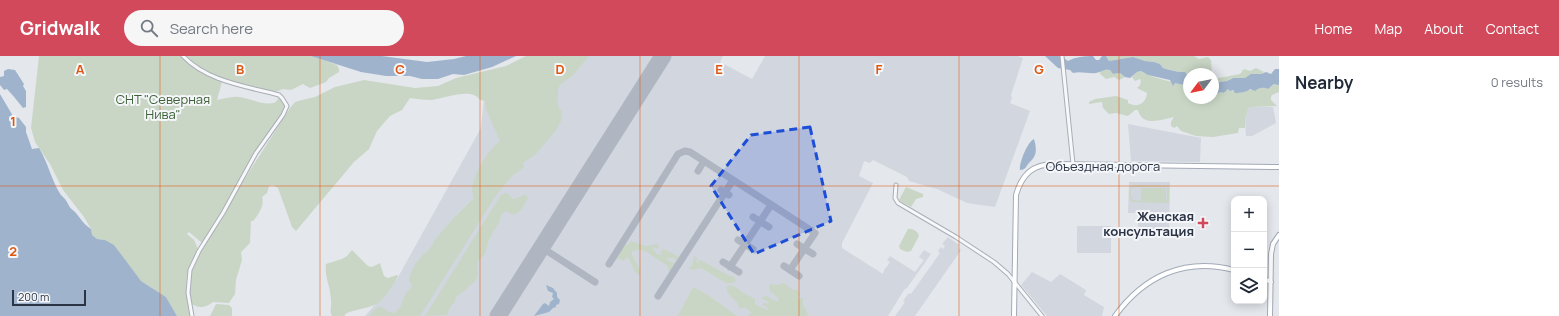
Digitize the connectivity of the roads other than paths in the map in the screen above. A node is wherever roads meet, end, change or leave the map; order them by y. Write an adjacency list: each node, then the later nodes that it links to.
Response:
1 (183, 56): 11 (street)
2 (1062, 56): 3 (street)
3 (1073, 164): 4 (main road, Объездная дорога); 10 (main road, Объездная дорога)
4 (1279, 167)
5 (896, 185): 10 (street)
6 (1279, 235): 9 (main road)
7 (1231, 269): 14 (main road)
8 (1267, 280): 9 (main road)
9 (1271, 282): 15 (main road)
10 (1014, 283): 12 (main road, Объездная дорога); 13 (street)
11 (192, 316)
12 (1014, 316)
13 (1042, 316)
14 (1115, 316)
15 (1270, 316)

